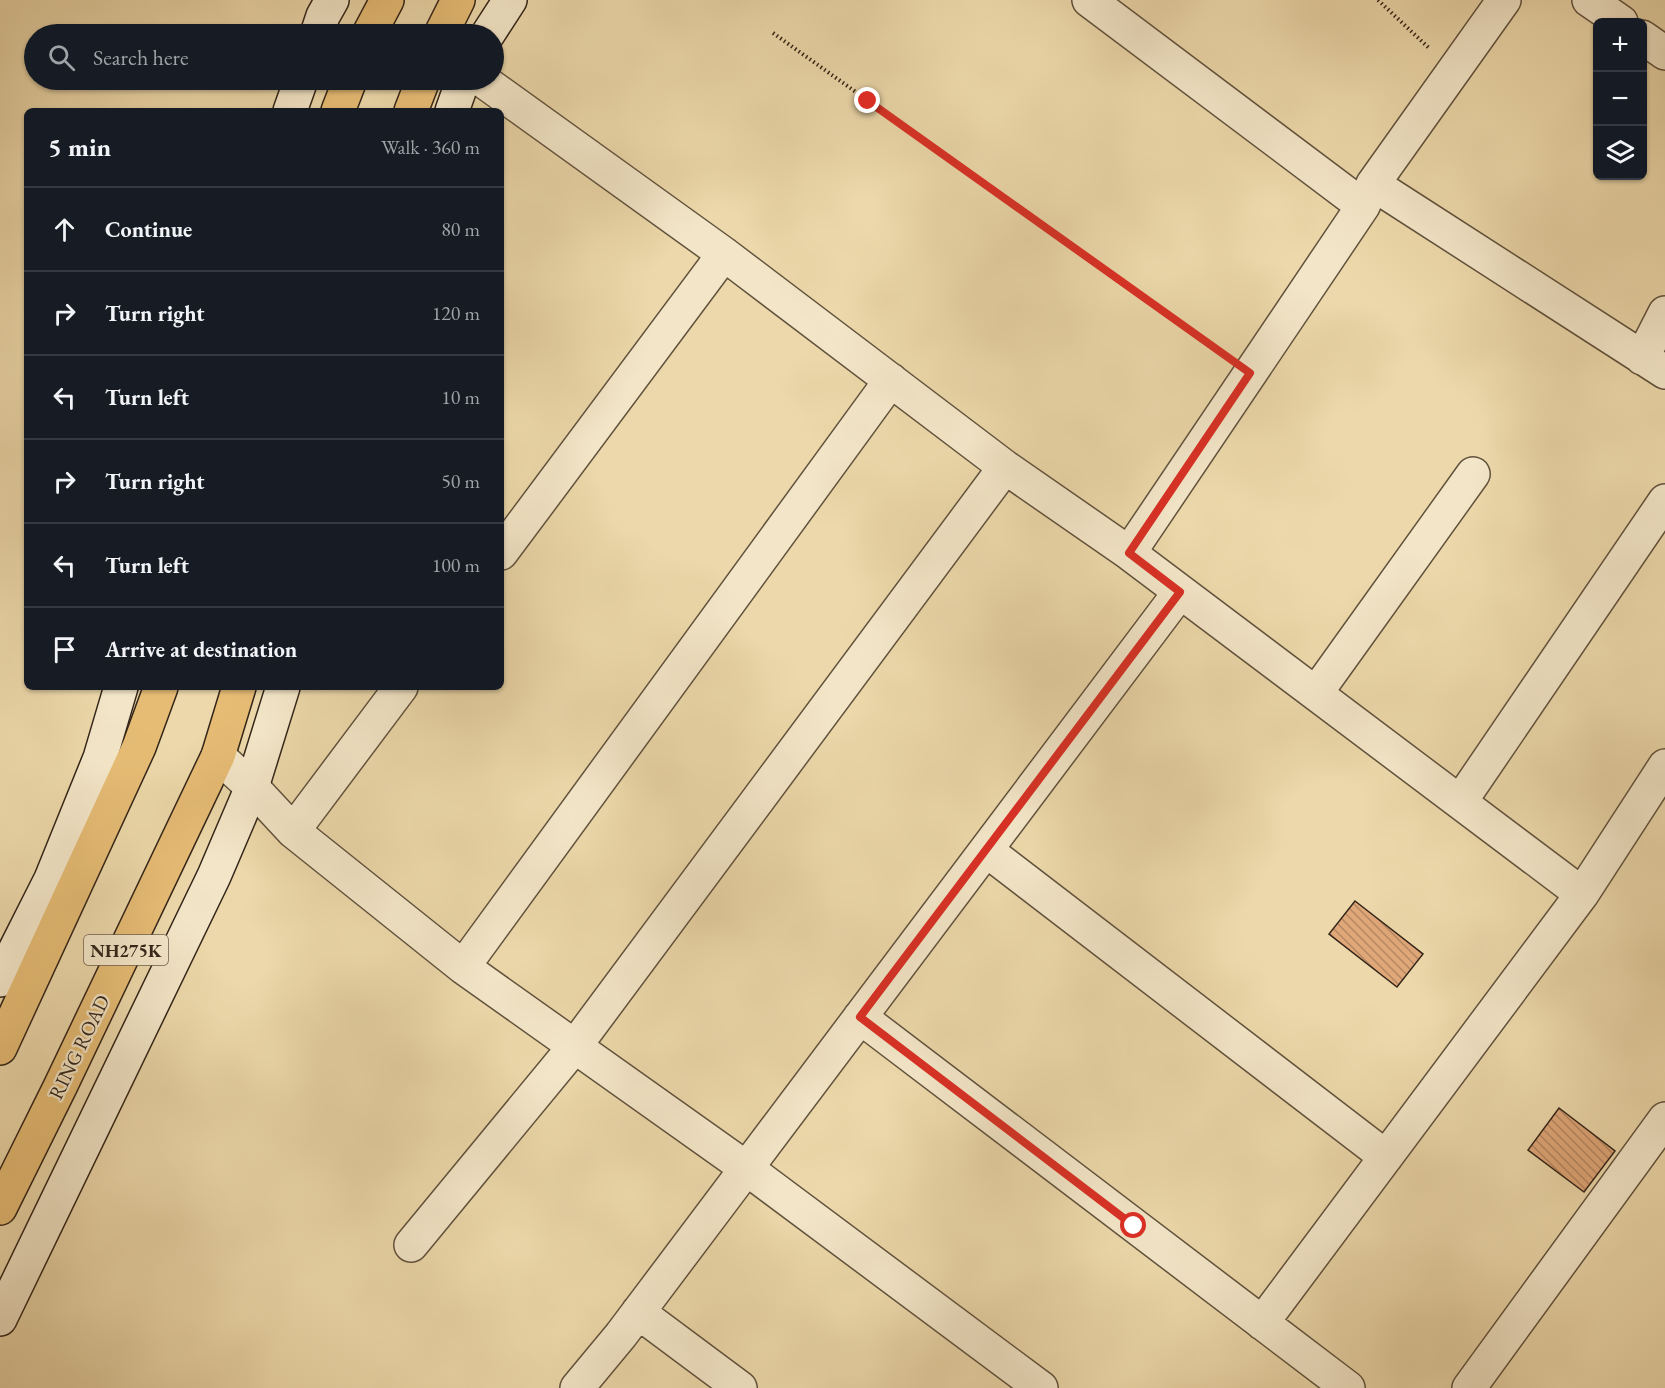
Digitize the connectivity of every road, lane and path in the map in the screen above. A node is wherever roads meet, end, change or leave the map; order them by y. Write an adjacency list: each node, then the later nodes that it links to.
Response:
1 (332, 0): 10 (street)
2 (387, 0): 11 (highway)
3 (458, 0): 12 (highway)
4 (510, 0): 13 (street)
5 (1089, 0): 27 (street)
6 (1378, 0): 17 (path)
7 (1504, 0): 17 (street)
8 (1588, 0): 9 (street)
9 (1615, 18)
10 (320, 24)
11 (374, 24)
12 (446, 24)
13 (494, 24)
14 (773, 33): 31 (path)
15 (1647, 40): 16 (street)
16 (1665, 53)
17 (1453, 71): 27 (street)
18 (298, 90): 23 (street)
19 (346, 90): 24 (highway)
20 (419, 90): 25 (highway)
21 (459, 90): 26 (street)
22 (496, 90): 28 (street)
23 (292, 108)
24 (339, 108)
25 (412, 108)
26 (453, 108)
27 (1368, 195): 30 (street); 31 (street)
28 (724, 254): 32 (street); 36 (street)
29 (1665, 313): 30 (street)
30 (1654, 365)
31 (1250, 373): 37 (street)
32 (891, 380): 33 (street); 52 (street)
33 (1005, 467): 37 (street); 55 (street)
34 (1473, 474): 44 (street)
35 (1665, 501): 48 (street)
36 (504, 549)
37 (1129, 553): 38 (street)
38 (1180, 592): 44 (street); 50 (street)
39 (120, 690): 53 (street)
40 (160, 690): 56 (highway, NH275K)
41 (238, 690): 45 (highway, RING ROAD / NH275K)
42 (282, 690): 47 (street)
43 (399, 690): 49 (street)
44 (1316, 693): 48 (street)
45 (218, 756): 47 (street); 60 (highway, RING ROAD / NH275K)
46 (1665, 766): 51 (street)
47 (252, 787): 49 (street); 63 (street)
48 (1460, 802): 51 (street)
49 (293, 831): 52 (street)
50 (986, 849): 54 (street); 58 (street)
51 (1582, 894): 58 (street)
52 (463, 967): 55 (street)
53 (0, 980)
54 (860, 1017): 59 (street); 64 (street)
55 (575, 1046): 59 (street); 61 (street)
56 (0, 1048)
57 (1665, 1119): 69 (street)
58 (1386, 1157): 64 (street)
59 (746, 1168): 62 (street); 67 (street)
60 (0, 1208)
61 (411, 1245)
62 (638, 1312): 65 (street); 66 (street)
63 (0, 1319)
64 (1262, 1323): 68 (street)
65 (578, 1388)
66 (740, 1388)
67 (1041, 1388)
68 (1348, 1388)
69 (1469, 1388)

